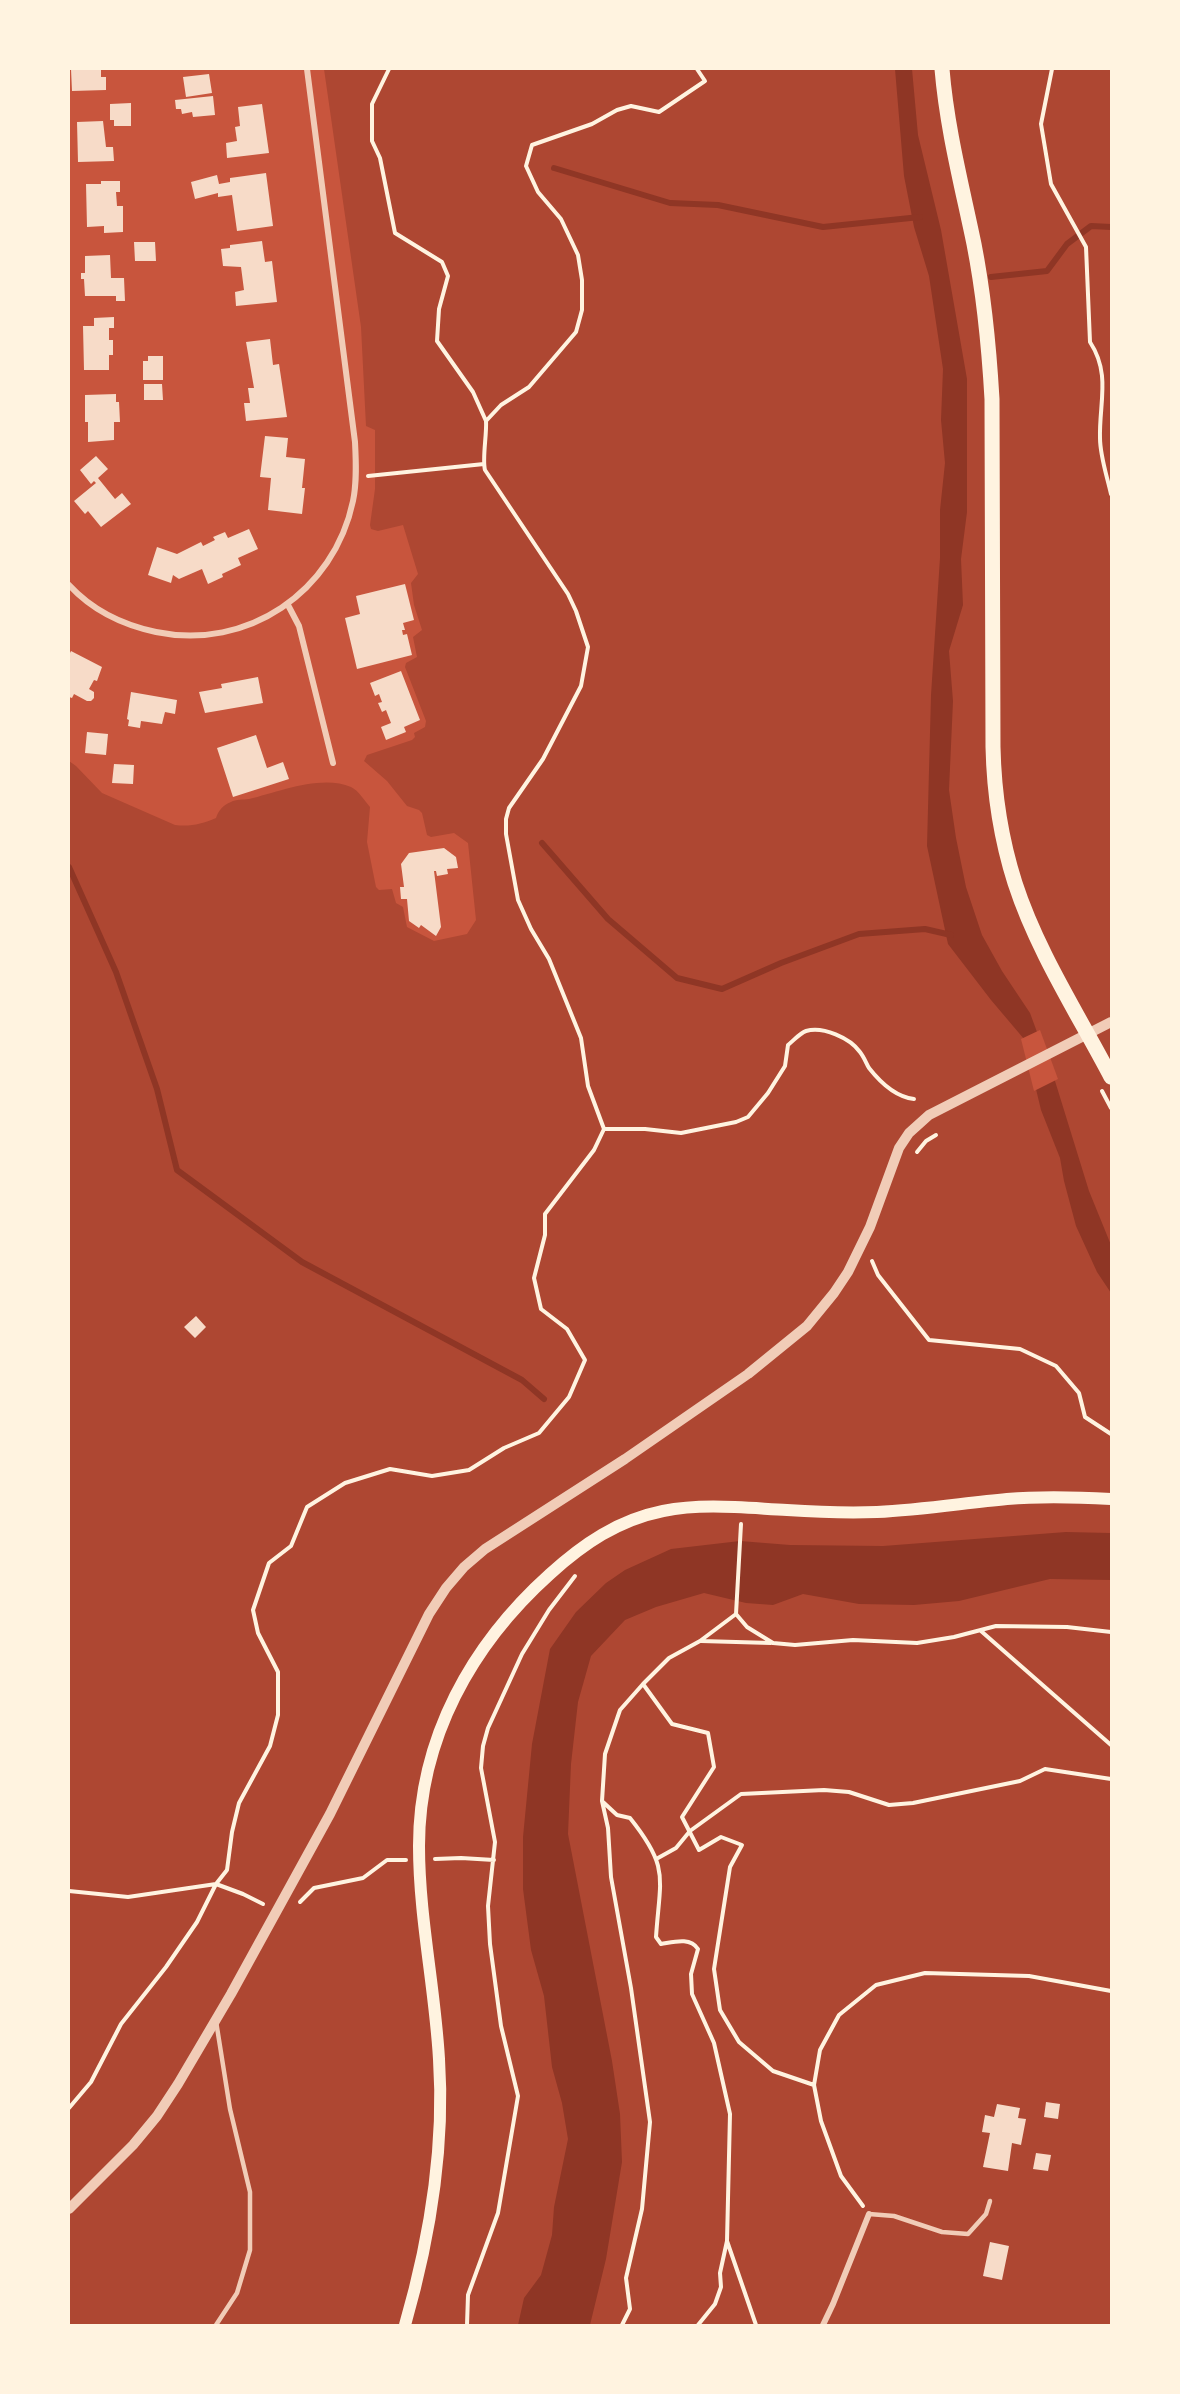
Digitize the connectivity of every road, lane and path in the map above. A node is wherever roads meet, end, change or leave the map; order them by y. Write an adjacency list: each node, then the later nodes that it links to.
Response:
1 (307, 69): 8 (street)
2 (389, 69): 6 (path)
3 (697, 69): 6 (path)
4 (942, 69): 14 (main road)
5 (1052, 69): 9 (path)
6 (486, 421): 7 (path)
7 (483, 464): 8 (path); 16 (path)
8 (355, 478): 11 (street)
9 (1111, 494)
10 (69, 585): 11 (street)
11 (288, 605): 12 (street)
12 (333, 763)
13 (1111, 1022): 43 (street)
14 (1111, 1077)
15 (914, 1099): 16 (path)
16 (604, 1129): 38 (path)
17 (936, 1135): 18 (path)
18 (912, 1160)
19 (875, 1256): 20 (path)
20 (1111, 1434)
21 (1111, 1499): 51 (main road)
22 (729, 1523): 24 (path)
23 (581, 1570): 37 (path)
24 (736, 1612): 27 (path); 28 (path)
25 (980, 1630): 26 (path); 28 (path); 30 (path)
26 (1111, 1632)
27 (700, 1641): 28 (path); 29 (path)
28 (772, 1643)
29 (643, 1684): 32 (path); 33 (path)
30 (1111, 1745)
31 (1111, 1779): 33 (path)
32 (602, 1801): 34 (path); 53 (path)
33 (690, 1831): 34 (path); 44 (path)
34 (658, 1858): 49 (path)
35 (409, 1860): 41 (path)
36 (429, 1860): 37 (path)
37 (494, 1860): 52 (path)
38 (216, 1884): 39 (path); 40 (path); 45 (path)
39 (69, 1891)
40 (264, 1904)
41 (292, 1909)
42 (1111, 1991): 44 (path)
43 (216, 2019): 47 (street); 50 (lane)
44 (814, 2085): 48 (path)
45 (69, 2108)
46 (990, 2200): 48 (lane)
47 (69, 2209)
48 (869, 2214): 56 (street)
49 (727, 2241): 54 (path); 55 (path)
50 (216, 2325)
51 (405, 2325)
52 (466, 2325)
53 (622, 2325)
54 (698, 2325)
55 (756, 2325)
56 (823, 2325)

